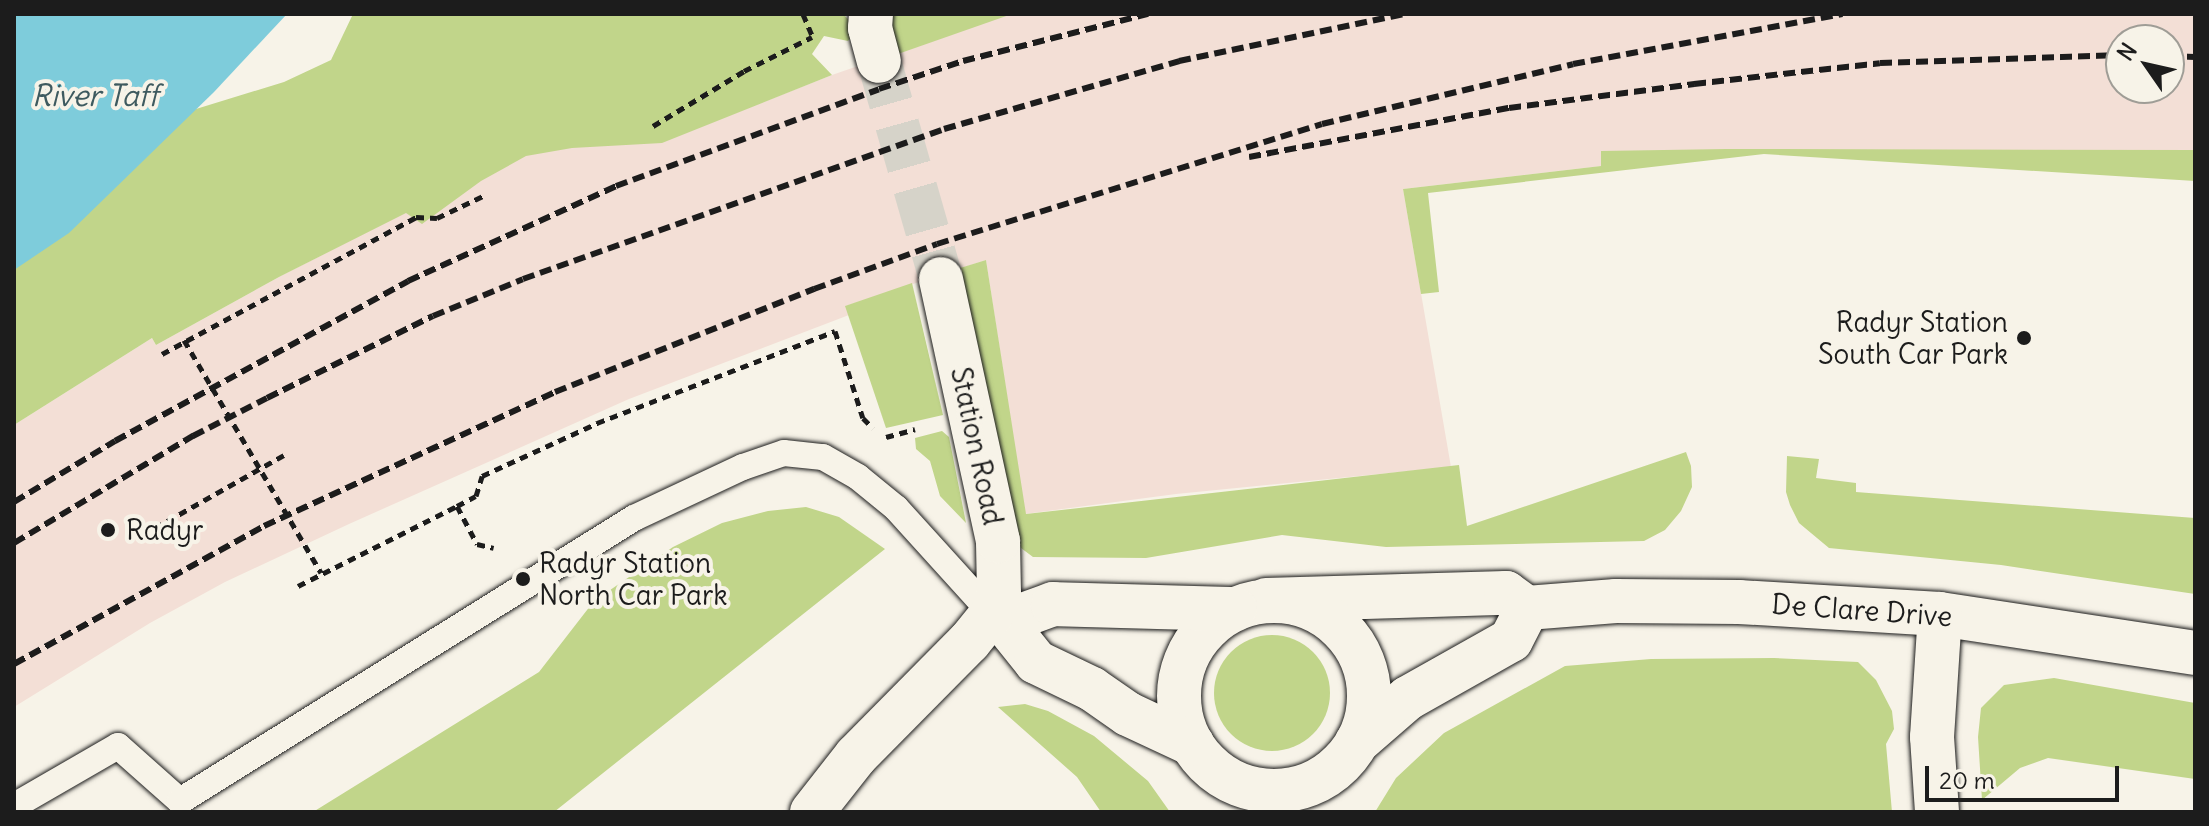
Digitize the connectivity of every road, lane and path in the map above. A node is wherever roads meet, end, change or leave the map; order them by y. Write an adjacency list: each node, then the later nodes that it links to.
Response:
1 (871, 14): 3 (street)
2 (812, 37): 4 (path)
3 (879, 61)
4 (653, 126)
5 (487, 194): 7 (path)
6 (941, 279): 20 (street, Station Road)
7 (184, 340): 8 (path); 11 (path, bridge)
8 (162, 354)
9 (907, 431): 12 (path)
10 (284, 455): 11 (path)
11 (261, 470): 13 (path); 15 (path, bridge)
12 (457, 506): 14 (path); 15 (path)
13 (155, 528)
14 (504, 549)
15 (321, 573): 16 (path)
16 (298, 586)
17 (1251, 604): 18 (street, De Clare Drive); 20 (street, Station Road); 22 (street); 23 (street)
18 (1527, 608): 19 (street, De Clare Drive); 23 (street)
19 (1940, 614): 21 (street, De Clare Drive); 28 (street)
20 (998, 618): 22 (street); 24 (lane); 25 (street, Station Road)
21 (2195, 653)
22 (1195, 748): 23 (street); 26 (street)
23 (1351, 752): 27 (street)
24 (14, 806)
25 (812, 812)
26 (1221, 812)
27 (1324, 812)
28 (1937, 812)

